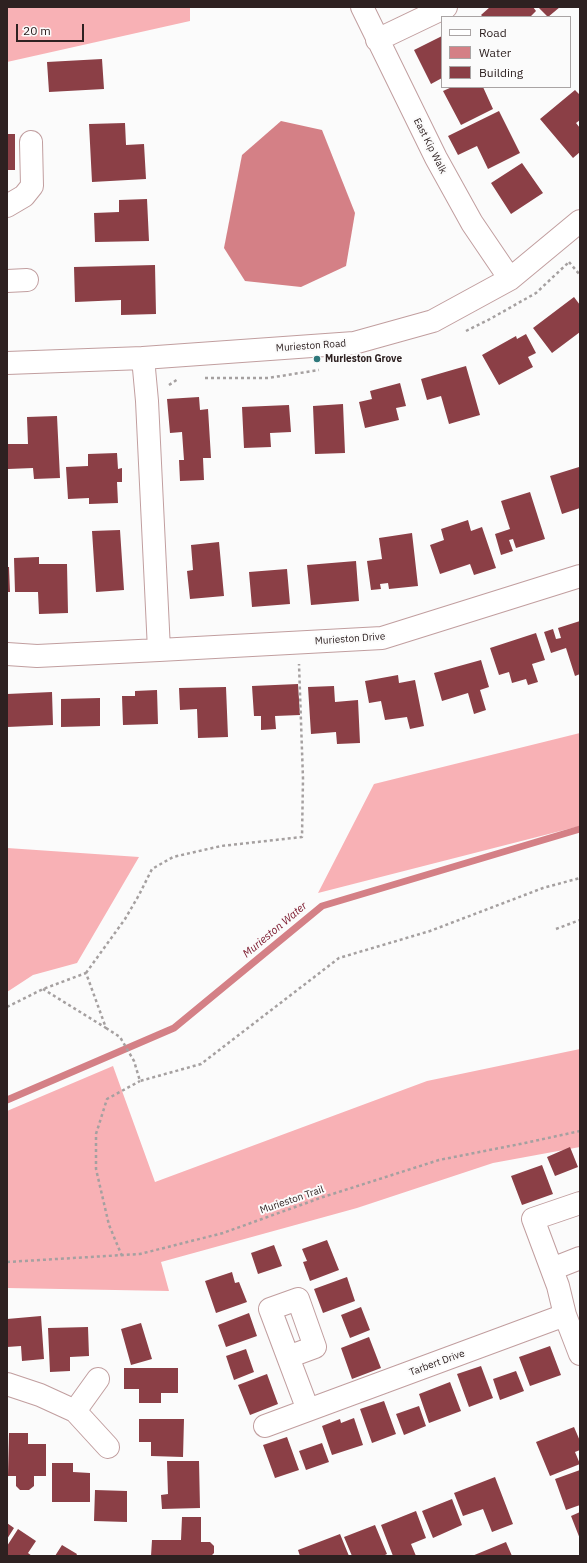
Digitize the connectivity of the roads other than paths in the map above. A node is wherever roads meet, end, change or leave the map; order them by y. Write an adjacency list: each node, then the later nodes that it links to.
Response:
1 (362, 7): 3 (street, East Kip Walk)
2 (446, 7): 3 (street)
3 (377, 40): 7 (street, East Kip Walk)
4 (31, 142): 5 (street)
5 (7, 206)
6 (580, 221): 7 (street, Murieston Road)
7 (510, 279): 8 (street, Murieston Road)
8 (143, 358): 9 (street, Murieston Road); 11 (street)
9 (7, 363)
10 (580, 576): 11 (street, Murieston Drive)
11 (159, 650): 12 (street, Murieston Drive)
12 (7, 654)
13 (580, 1202): 15 (street)
14 (580, 1258): 15 (street)
15 (552, 1269): 16 (street)
16 (565, 1315): 17 (street); 21 (street, Tarbert Drive)
17 (580, 1354)
18 (288, 1357): 21 (street)
19 (98, 1379): 22 (street)
20 (7, 1384): 22 (street)
21 (308, 1410): 23 (street, Tarbert Drive)
22 (75, 1411): 24 (street)
23 (265, 1426)
24 (108, 1447)

